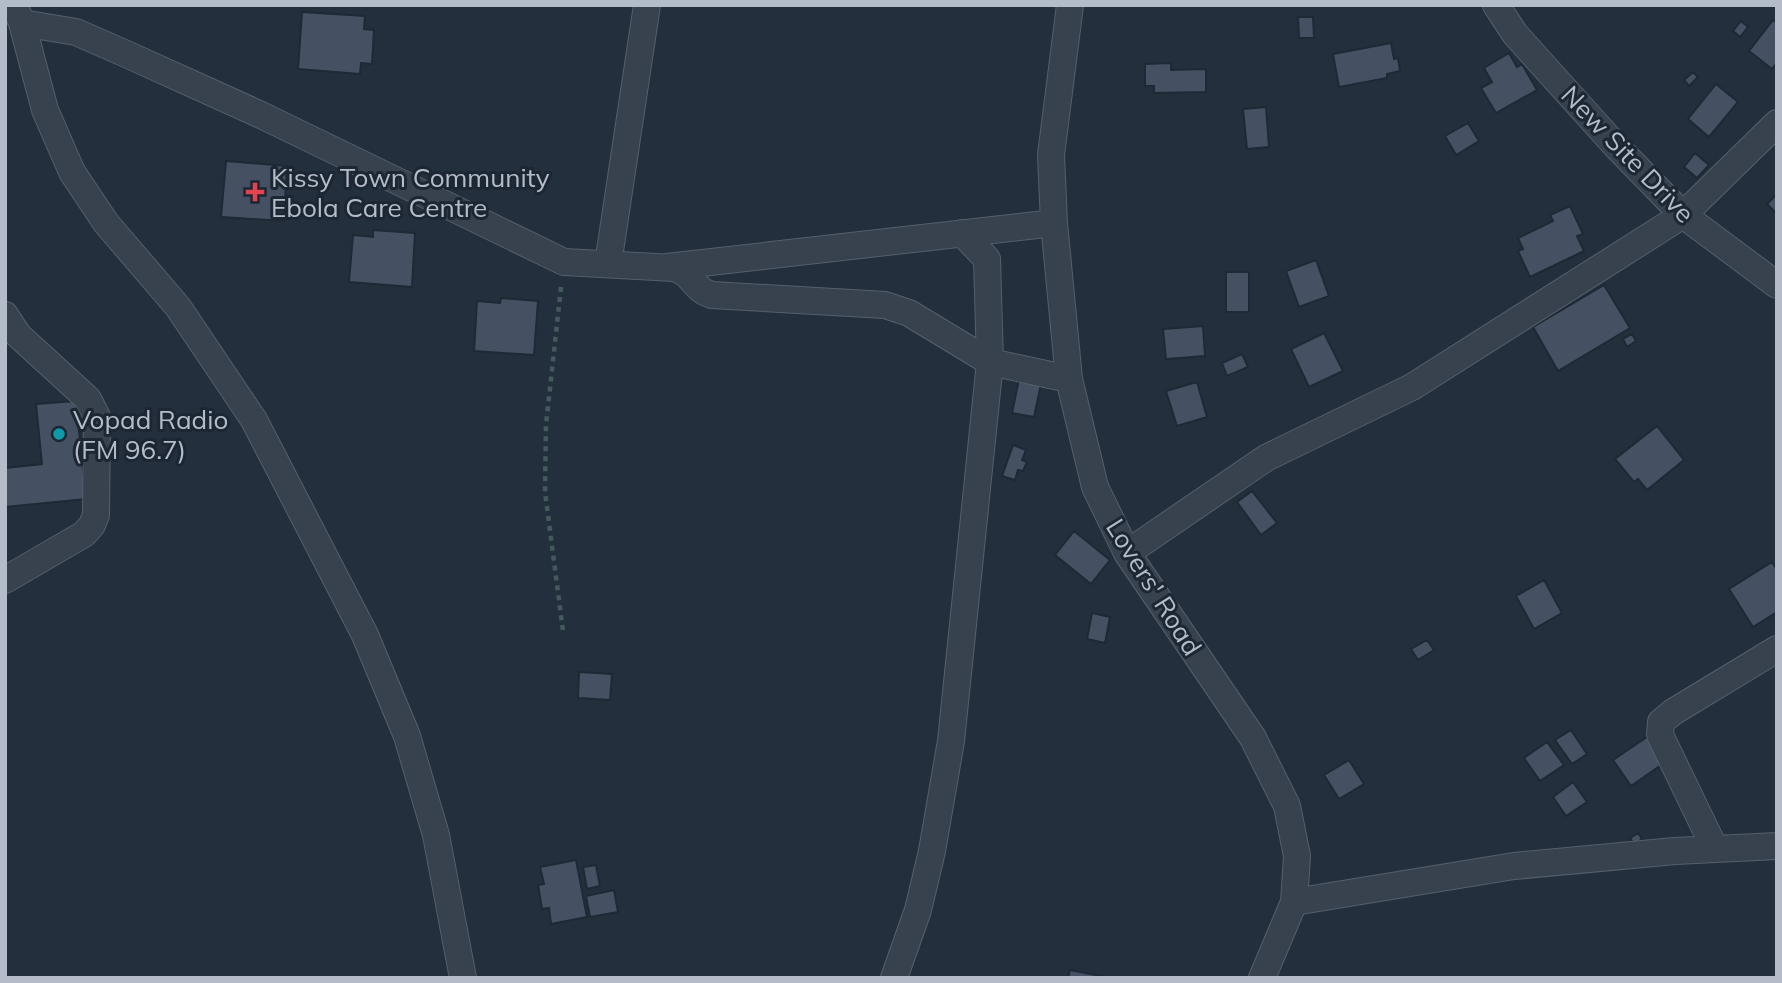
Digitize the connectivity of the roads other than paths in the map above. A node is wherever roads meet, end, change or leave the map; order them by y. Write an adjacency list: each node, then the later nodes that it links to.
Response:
1 (647, 5): 9 (street)
2 (1070, 5): 7 (street, Lovers' Road)
3 (1496, 5): 6 (street, New Site Drive)
4 (18, 14): 9 (street); 21 (street)
5 (1777, 122): 6 (street)
6 (1683, 215): 11 (street, New Site Drive); 15 (street)
7 (1054, 223): 8 (street); 14 (street, Lovers' Road)
8 (962, 233): 10 (street); 13 (street)
9 (608, 264): 10 (street)
10 (663, 267): 13 (street)
11 (1777, 285)
12 (5, 315): 16 (street)
13 (990, 362): 14 (street); 22 (street)
14 (1069, 379): 15 (street, Lovers' Road)
15 (1127, 553): 20 (street, Lovers' Road)
16 (5, 580)
17 (1777, 649): 19 (street)
18 (1777, 846): 19 (street)
19 (1715, 849): 20 (street)
20 (1294, 902): 23 (street, Lovers' Road)
21 (463, 978)
22 (894, 978)
23 (1262, 978)

